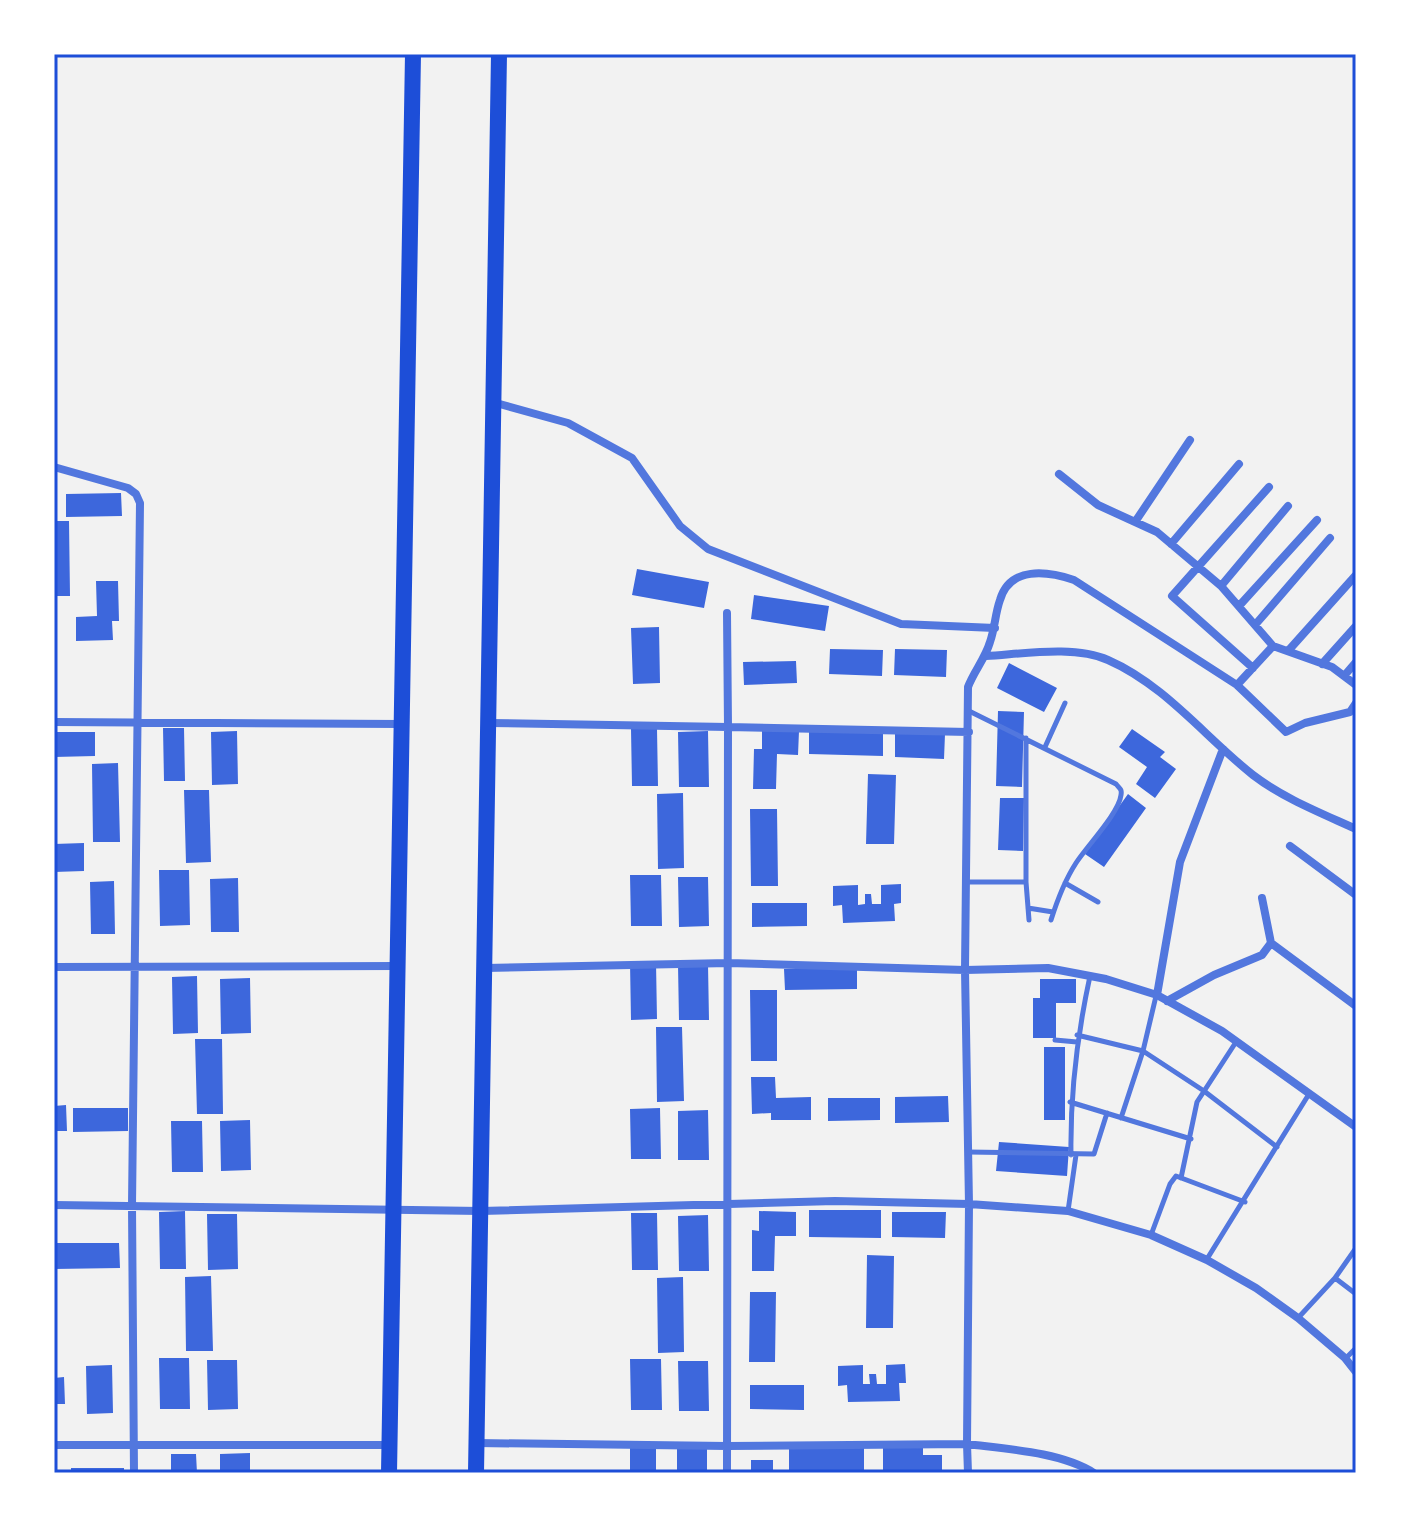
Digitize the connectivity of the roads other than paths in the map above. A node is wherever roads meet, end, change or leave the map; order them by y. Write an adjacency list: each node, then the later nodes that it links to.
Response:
1 (413, 54): 37 (highway)
2 (499, 54): 3 (highway)
3 (496, 403): 21 (street); 36 (highway)
4 (1190, 440): 11 (street)
5 (1239, 464): 13 (street)
6 (54, 467): 35 (street)
7 (1059, 474): 11 (street)
8 (1269, 487): 14 (street)
9 (1288, 506): 16 (street)
10 (1317, 520): 17 (street)
11 (1135, 522): 13 (street)
12 (1330, 538): 19 (street)
13 (1171, 544): 14 (street)
14 (1199, 568): 16 (street); 27 (street)
15 (1356, 575): 23 (street)
16 (1221, 586): 17 (street)
17 (1239, 606): 19 (street)
18 (727, 613): 38 (street)
19 (1255, 625): 22 (street)
20 (1356, 626): 26 (street)
21 (995, 628): 24 (street); 29 (street)
22 (1273, 646): 23 (street); 27 (street)
23 (1288, 651): 26 (street)
24 (986, 656): 33 (street); 42 (street)
25 (1356, 662): 28 (street)
26 (1322, 664): 28 (street)
27 (1253, 668): 29 (street)
28 (1344, 676): 30 (street)
29 (1237, 685): 32 (street)
30 (1356, 685)
31 (1065, 703): 41 (lane)
32 (1356, 703)
33 (969, 711): 39 (street); 40 (lane)
34 (54, 722): 35 (street)
35 (137, 723): 37 (street); 57 (street)
36 (489, 723): 38 (street); 60 (highway)
37 (402, 724): 58 (highway)
38 (728, 727): 39 (street); 56 (street)
39 (969, 732): 45 (street)
40 (1026, 737): 41 (lane); 46 (lane)
41 (1045, 747): 47 (lane)
42 (1223, 749): 43 (street); 63 (street)
43 (1356, 829)
44 (1290, 846): 48 (street)
45 (967, 882): 46 (lane); 61 (street)
46 (1026, 882): 51 (lane)
47 (1065, 883): 50 (lane); 52 (lane)
48 (1356, 895)
49 (1262, 898): 55 (street)
50 (1098, 902)
51 (1028, 908): 52 (lane); 53 (lane)
52 (1053, 912): 54 (lane)
53 (1029, 920)
54 (1051, 920)
55 (1271, 943): 64 (street); 65 (street)
56 (729, 963): 60 (street); 61 (street); 82 (street)
57 (134, 966): 58 (street); 59 (street); 85 (street)
58 (398, 966): 86 (highway)
59 (54, 967)
60 (485, 968): 87 (highway)
61 (965, 970): 62 (street); 78 (street)
62 (1090, 976): 63 (street); 66 (lane)
63 (1157, 995): 64 (street); 69 (lane)
64 (1167, 1001): 68 (street)
65 (1356, 1006)
66 (1077, 1039): 67 (lane); 69 (lane); 72 (lane)
67 (1055, 1040)
68 (1236, 1041): 70 (lane); 71 (street)
69 (1143, 1051): 70 (lane); 74 (lane)
70 (1204, 1091): 76 (lane); 77 (lane)
71 (1309, 1093): 75 (street); 77 (lane)
72 (1070, 1102): 73 (lane); 79 (lane)
73 (1107, 1113): 74 (lane); 79 (lane)
74 (1121, 1118): 76 (lane)
75 (1356, 1127)
76 (1191, 1139): 80 (lane)
77 (1277, 1147): 81 (lane)
78 (968, 1152): 79 (lane); 83 (street)
79 (1073, 1155): 88 (lane)
80 (1181, 1178): 81 (lane); 89 (lane)
81 (1245, 1202): 91 (lane)
82 (728, 1203): 83 (street); 87 (street); 103 (street)
83 (969, 1204): 88 (street); 99 (street)
84 (54, 1205): 85 (street)
85 (132, 1206): 86 (street); 101 (street)
86 (393, 1210): 87 (street); 102 (highway)
87 (481, 1211): 98 (highway)
88 (1068, 1211): 89 (street)
89 (1151, 1235): 91 (street)
90 (1356, 1248): 92 (lane)
91 (1207, 1260): 94 (street)
92 (1335, 1278): 93 (lane); 94 (lane)
93 (1356, 1294)
94 (1298, 1318): 96 (street)
95 (1356, 1348): 96 (lane)
96 (1345, 1358): 97 (street)
97 (1356, 1372)
98 (476, 1443): 103 (street); 106 (highway)
99 (967, 1444): 103 (street); 108 (street); 109 (street)
100 (54, 1445): 101 (street)
101 (134, 1445): 102 (street); 104 (street)
102 (389, 1445): 105 (highway)
103 (727, 1446): 107 (street)
104 (134, 1473)
105 (389, 1473)
106 (476, 1473)
107 (727, 1473)
108 (968, 1473)
109 (1094, 1473)

